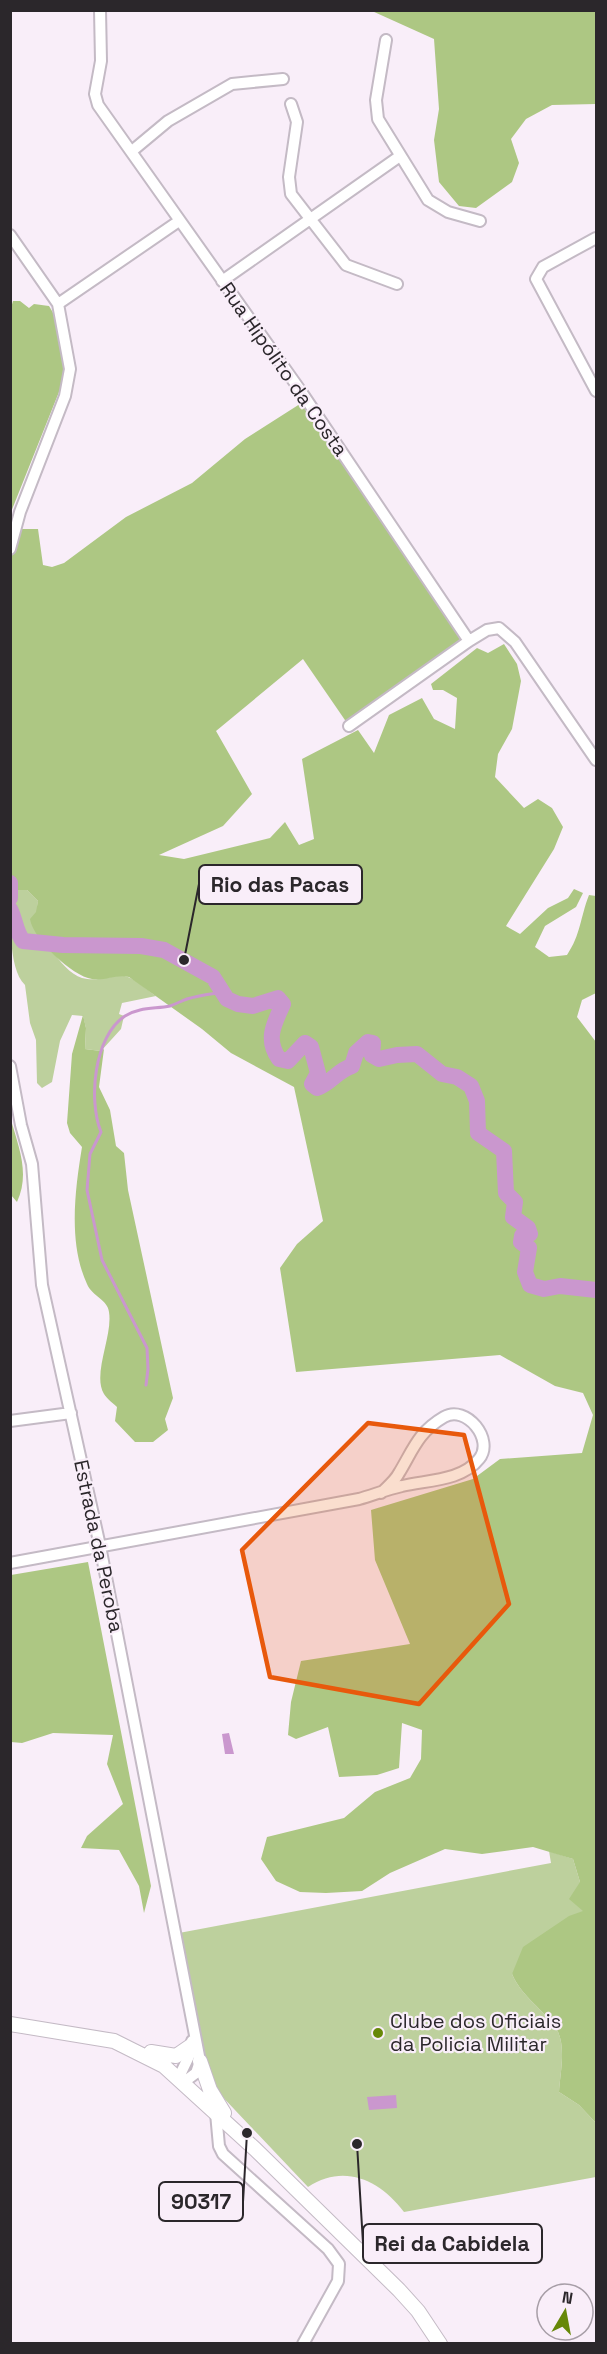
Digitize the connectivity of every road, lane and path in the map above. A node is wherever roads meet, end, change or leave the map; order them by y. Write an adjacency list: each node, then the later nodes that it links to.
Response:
1 (100, 10): 5 (street, Rua Hipólito da Costa)
2 (386, 40): 6 (street)
3 (283, 79): 5 (street)
4 (291, 104): 7 (street)
5 (132, 151): 8 (street, Rua Hipólito da Costa)
6 (400, 156): 7 (street); 9 (street)
7 (311, 218): 12 (street); 13 (street)
8 (179, 221): 12 (street, Rua Hipólito da Costa); 14 (street)
9 (480, 221)
10 (10, 235): 14 (street)
11 (597, 238): 15 (street)
12 (222, 281): 17 (street, Rua Hipólito da Costa)
13 (397, 284)
14 (58, 304): 16 (street)
15 (597, 391)
16 (10, 549)
17 (469, 641): 18 (street); 19 (street)
18 (349, 726)
19 (597, 760)
20 (10, 1066): 21 (street, Estrada da Peroba)
21 (71, 1413): 22 (street); 24 (street, Estrada da Peroba)
22 (10, 1421)
23 (381, 1493): 23 (street); 24 (street)
24 (100, 1546): 25 (street); 27 (street, Estrada da Peroba)
25 (10, 1563)
26 (10, 2024): 28 (main road)
27 (194, 2026): 29 (street); 30 (street, Estrada da Peroba)
28 (114, 2041): 29 (main road); 31 (main road)
29 (192, 2045): 31 (street)
30 (200, 2061): 31 (street); 33 (main road)
31 (181, 2079): 32 (main road)
32 (216, 2113): 33 (main road); 34 (street)
33 (255, 2149): 35 (main road)
34 (303, 2343)
35 (440, 2343)

